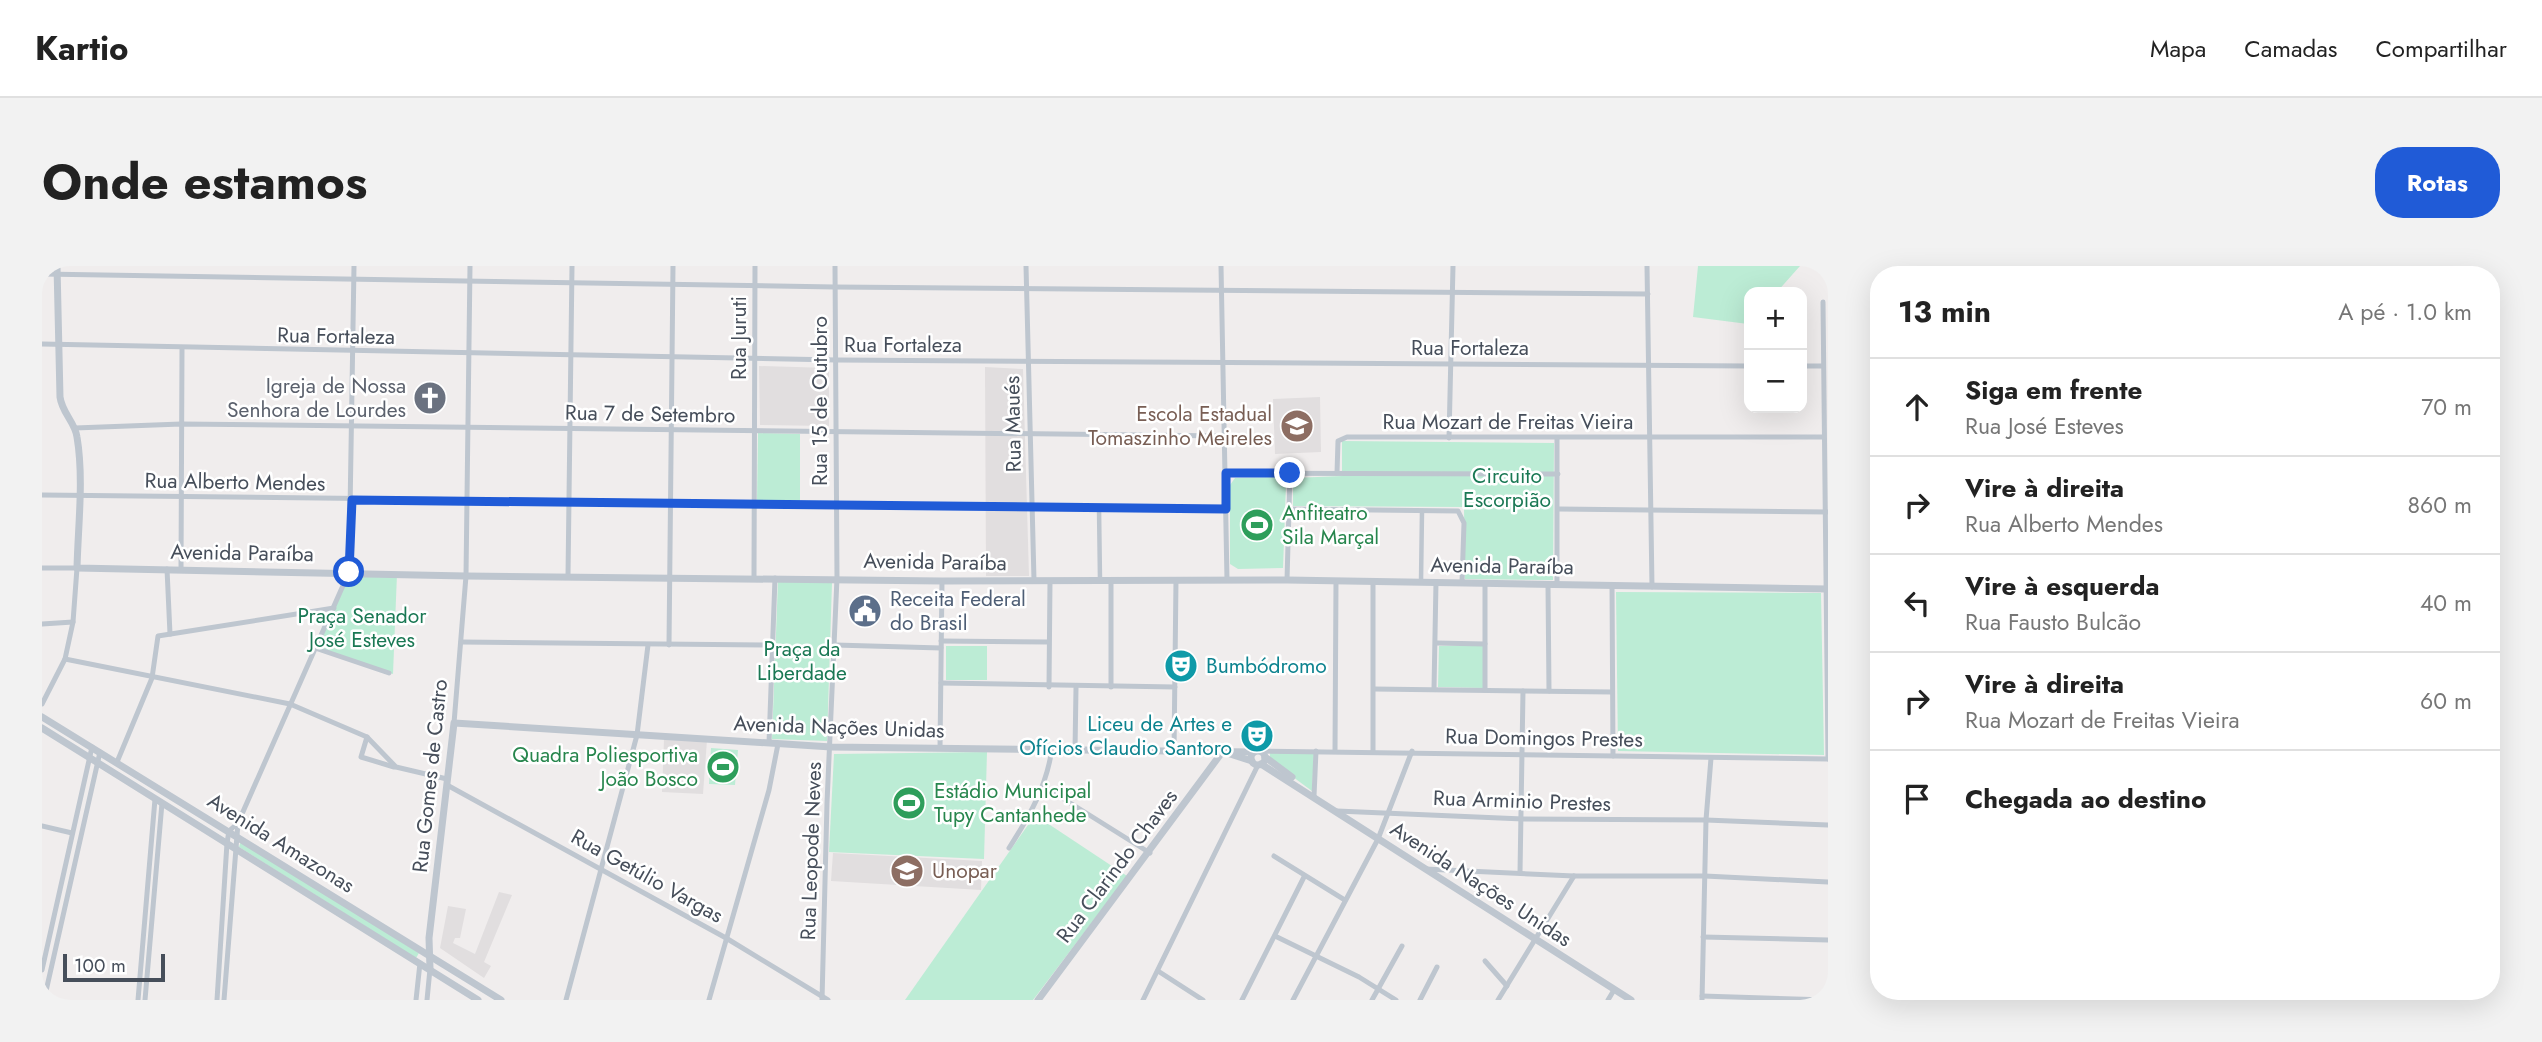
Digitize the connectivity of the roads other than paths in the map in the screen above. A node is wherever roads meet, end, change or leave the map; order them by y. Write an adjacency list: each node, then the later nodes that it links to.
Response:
1 (354, 266): 13 (street)
2 (470, 266): 14 (street, Rua Gomes de Castro)
3 (572, 266): 15 (street)
4 (673, 266): 16 (street)
5 (755, 266): 17 (street, Rua Juruti)
6 (835, 266): 18 (street, Rua 15 de Outubro)
7 (1026, 266): 19 (street, Rua Maués)
8 (1222, 266): 20 (street)
9 (1453, 266): 21 (street)
10 (1647, 266): 22 (street)
11 (57, 270): 12 (street); 13 (street); 25 (street)
12 (42, 274)
13 (354, 279): 14 (street); 27 (street)
14 (470, 281): 15 (street); 28 (street, Rua Gomes de Castro)
15 (572, 282): 16 (street); 29 (street)
16 (673, 282): 17 (street); 30 (street)
17 (755, 285): 18 (street); 31 (street, Rua Juruti)
18 (835, 287): 19 (street); 32 (street, Rua 15 de Outubro)
19 (1026, 288): 20 (street); 33 (street, Rua Maués)
20 (1222, 288): 21 (street); 34 (street)
21 (1452, 291): 22 (street); 35 (street)
22 (1648, 294): 36 (street)
23 (1823, 302): 39 (street)
24 (42, 344): 25 (street, Rua Fortaleza)
25 (57, 344): 26 (street, Rua Fortaleza); 44 (street)
26 (182, 348): 27 (street, Rua Fortaleza); 40 (street)
27 (354, 352): 28 (street, Rua Fortaleza); 41 (street)
28 (469, 354): 29 (street, Rua Fortaleza); 42 (street, Rua Gomes de Castro)
29 (570, 356): 30 (street, Rua Fortaleza); 43 (street)
30 (673, 358): 31 (street, Rua Fortaleza); 45 (street)
31 (755, 359): 32 (street, Rua Fortaleza); 46 (street, Rua Juruti)
32 (837, 360): 33 (street, Rua Fortaleza); 47 (street, Rua 15 de Outubro)
33 (1028, 362): 34 (street, Rua Fortaleza); 48 (street, Rua Maués)
34 (1223, 363): 35 (street, Rua Fortaleza); 49 (street)
35 (1451, 363): 36 (street, Rua Fortaleza); 51 (street)
36 (1649, 365): 37 (street, Rua Fortaleza); 53 (street)
37 (1744, 366)
38 (1807, 366): 39 (street)
39 (1822, 366): 50 (street)
40 (181, 424): 41 (street, Rua 7 de Setembro); 44 (street, Rua 7 de Setembro); 60 (street)
41 (353, 426): 42 (street, Rua 7 de Setembro); 61 (street)
42 (469, 428): 43 (street, Rua 7 de Setembro); 62 (street, Rua Gomes de Castro)
43 (569, 428): 45 (street, Rua 7 de Setembro); 63 (street)
44 (76, 430): 59 (street)
45 (672, 430): 46 (street, Rua 7 de Setembro); 64 (street)
46 (755, 431): 47 (street, Rua 7 de Setembro); 65 (street, Rua Juruti)
47 (838, 431): 48 (street, Rua 7 de Setembro); 66 (street, Rua 15 de Outubro)
48 (1030, 435): 49 (street, Rua 7 de Setembro); 67 (street, Rua Maués)
49 (1224, 436): 54 (street)
50 (1823, 437): 53 (street, Rua Mozart de Freitas Vieira); 74 (street)
51 (1449, 438): 52 (street, Rua Mozart de Freitas Vieira); 56 (street, Rua Mozart de Freitas Vieira)
52 (1558, 439): 53 (street, Rua Mozart de Freitas Vieira); 57 (street)
53 (1649, 439): 72 (street)
54 (1226, 473): 55 (street); 69 (street)
55 (1290, 473): 56 (street); 70 (street)
56 (1337, 473): 57 (street)
57 (1558, 474): 71 (street)
58 (42, 495): 59 (street, Rua Alberto Mendes)
59 (78, 496): 60 (street, Rua Alberto Mendes); 76 (street)
60 (180, 497): 61 (street, Rua Alberto Mendes); 78 (street)
61 (352, 500): 62 (street, Rua Alberto Mendes); 79 (street)
62 (468, 502): 63 (street, Rua Alberto Mendes); 80 (street, Rua Gomes de Castro)
63 (569, 503): 64 (street, Rua Alberto Mendes); 81 (street)
64 (671, 503): 65 (street, Rua Alberto Mendes); 82 (street)
65 (755, 505): 66 (street, Rua Alberto Mendes); 83 (street, Rua Juruti)
66 (836, 505): 67 (street, Rua Alberto Mendes); 85 (street, Rua 15 de Outubro)
67 (1031, 508): 68 (street, Rua Alberto Mendes); 86 (street, Rua Maués)
68 (1099, 508): 69 (street, Rua Alberto Mendes); 92 (street)
69 (1226, 509): 89 (street)
70 (1289, 509): 73 (street); 90 (street)
71 (1559, 509): 72 (street); 101 (street)
72 (1648, 510): 74 (street); 103 (street)
73 (1422, 511): 96 (street); 98 (street)
74 (1826, 512): 104 (street)
75 (42, 568): 76 (street, Avenida Paraíba)
76 (77, 568): 77 (street, Avenida Paraíba); 106 (street)
77 (167, 569): 78 (street, Avenida Paraíba); 108 (street)
78 (181, 570): 79 (street, Avenida Paraíba)
79 (349, 572): 80 (street, Avenida Paraíba); 105 (street)
80 (466, 576): 81 (street, Avenida Paraíba); 109 (street, Rua Gomes de Castro)
81 (568, 576): 82 (street, Avenida Paraíba)
82 (671, 576): 83 (street, Avenida Paraíba); 114 (street)
83 (754, 578): 84 (street, Avenida Paraíba)
84 (775, 578): 85 (street, Avenida Paraíba); 115 (street)
85 (837, 578): 91 (street, Avenida Paraíba); 116 (street, Rua Leopode Neves)
86 (1034, 580): 87 (street, Avenida Paraíba); 91 (street, Avenida Paraíba)
87 (1050, 580): 92 (street, Avenida Paraíba); 110 (street)
88 (1175, 580): 89 (street, Avenida Paraíba); 93 (street, Avenida Paraíba); 125 (street)
89 (1227, 580): 90 (street, Avenida Paraíba)
90 (1287, 580): 94 (street, Avenida Paraíba)
91 (942, 581): 117 (street)
92 (1100, 581): 93 (street, Avenida Paraíba)
93 (1111, 581): 124 (street)
94 (1336, 581): 95 (street, Avenida Paraíba); 148 (street)
95 (1373, 581): 96 (street, Avenida Paraíba); 127 (street)
96 (1421, 582): 97 (street, Avenida Paraíba)
97 (1436, 582): 98 (street, Avenida Paraíba); 111 (street)
98 (1462, 583): 99 (street, Avenida Paraíba)
99 (1485, 584): 100 (street, Avenida Paraíba); 112 (street)
100 (1548, 585): 101 (street, Avenida Paraíba); 131 (street)
101 (1558, 585): 102 (street, Avenida Paraíba)
102 (1612, 585): 103 (street, Avenida Paraíba); 132 (street)
103 (1652, 587): 104 (street, Avenida Paraíba)
104 (1827, 589): 158 (street)
105 (334, 608): 108 (street); 118 (street)
106 (73, 622): 107 (street); 119 (street)
107 (42, 624)
108 (170, 634): 121 (street)
109 (461, 642): 113 (street); 136 (street, Rua Gomes de Castro)
110 (1048, 642): 117 (street); 123 (street)
111 (1437, 643): 112 (street); 128 (street)
112 (1485, 644): 129 (street)
113 (648, 645): 114 (street); 138 (street)
114 (668, 645): 115 (street)
115 (772, 645): 140 (street)
116 (835, 645): 117 (street); 142 (street, Rua Leopode Neves)
117 (941, 645): 122 (street)
118 (315, 648): 120 (street); 134 (street)
119 (65, 659): 121 (street); 133 (street)
120 (389, 673)
121 (152, 678): 134 (street); 160 (street)
122 (941, 683): 123 (street); 143 (street)
123 (1049, 687): 126 (street)
124 (1111, 687): 125 (street); 126 (street)
125 (1175, 687): 152 (street)
126 (1076, 688): 145 (street)
127 (1374, 689): 128 (street); 149 (street)
128 (1434, 689): 129 (street)
129 (1485, 690): 130 (street)
130 (1523, 691): 131 (street); 153 (street)
131 (1549, 691): 132 (street)
132 (1612, 692): 155 (street)
133 (42, 704)
134 (290, 704): 139 (street); 170 (street)
135 (42, 717): 141 (street, Avenida Amazonas)
136 (454, 723): 138 (street, Avenida Nações Unidas); 162 (street, Rua Gomes de Castro)
137 (42, 728): 154 (street, Avenida Amazonas)
138 (637, 735): 140 (street, Avenida Nações Unidas); 183 (street)
139 (367, 737): 161 (street); 161 (street, Rua Getúlio Vargas)
140 (774, 744): 142 (street, Avenida Nações Unidas); 196 (street)
141 (92, 747): 151 (street, Avenida Amazonas); 154 (street)
142 (831, 747): 143 (street, Avenida Nações Unidas); 213 (street, Rua Leopode Neves)
143 (940, 748): 144 (street, Avenida Nações Unidas)
144 (1052, 748): 145 (street, Avenida Nações Unidas); 163 (street)
145 (1075, 750): 152 (street, Avenida Nações Unidas)
146 (1223, 751): 152 (street, Avenida Nações Unidas); 156 (street, Avenida Nações Unidas); 180 (street, Rua Clarindo Chaves)
147 (1316, 751): 148 (street, Rua Domingos Prestes); 156 (street, Rua Domingos Prestes); 164 (street)
148 (1335, 751): 149 (street, Rua Domingos Prestes)
149 (1373, 751): 150 (street, Rua Domingos Prestes)
150 (1412, 751): 153 (street, Rua Domingos Prestes); 167 (street)
151 (100, 752): 159 (street); 160 (street, Avenida Amazonas)
152 (1174, 752)
153 (1524, 753): 155 (street, Rua Domingos Prestes); 168 (street)
154 (89, 756): 159 (street, Avenida Amazonas); 174 (street)
155 (1613, 756): 157 (street, Rua Domingos Prestes)
156 (1259, 758): 164 (street, Avenida Nações Unidas); 208 (street)
157 (1711, 758): 158 (street, Rua Domingos Prestes); 169 (street)
158 (1828, 759)
159 (98, 762): 165 (street, Avenida Amazonas); 190 (street)
160 (117, 762): 173 (street, Avenida Amazonas)
161 (396, 767): 162 (street, Rua Getúlio Vargas)
162 (447, 782): 183 (street, Rua Getúlio Vargas); 195 (street, Rua Gomes de Castro)
163 (1043, 786): 179 (street); 180 (street)
164 (1314, 796): 166 (street, Avenida Nações Unidas)
165 (158, 801): 177 (street, Avenida Amazonas); 215 (street); 216 (street)
166 (1337, 811): 167 (street, Rua Arminio Prestes); 176 (street, Avenida Nações Unidas)
167 (1389, 811): 168 (street, Rua Arminio Prestes); 176 (street)
168 (1523, 819): 169 (street, Rua Arminio Prestes); 184 (street)
169 (1706, 820): 171 (street, Rua Arminio Prestes); 186 (street)
170 (238, 823): 173 (street); 175 (street)
171 (1828, 825)
172 (42, 827): 174 (street)
173 (229, 831): 175 (street, Avenida Amazonas); 177 (street)
174 (72, 833): 190 (street)
175 (238, 836): 178 (street); 200 (street, Avenida Amazonas)
176 (1378, 839): 182 (street, Avenida Nações Unidas); 189 (street)
177 (226, 843): 178 (street, Avenida Amazonas); 217 (street)
178 (234, 848): 204 (street, Avenida Amazonas); 218 (street)
179 (1009, 848)
180 (1150, 853): 225 (street, Rua Clarindo Chaves)
181 (1274, 856): 187 (street)
182 (1422, 868): 184 (street); 197 (street, Avenida Nações Unidas)
183 (602, 869): 196 (street, Rua Getúlio Vargas); 223 (street)
184 (1520, 873): 185 (street)
185 (1574, 876): 186 (street); 197 (street)
186 (1705, 876): 188 (street); 194 (street)
187 (1304, 877): 189 (street); 193 (street)
188 (1828, 882)
189 (1345, 900): 201 (street)
190 (59, 912): 192 (street); 214 (street)
191 (42, 923): 192 (street)
192 (52, 926): 206 (street)
193 (1275, 936): 201 (street); 228 (street)
194 (1703, 937): 198 (street); 212 (street)
195 (429, 938): 200 (street, Rua Gomes de Castro); 202 (street, Rua Gomes de Castro)
196 (726, 938): 213 (street, Rua Getúlio Vargas); 224 (street)
197 (1535, 939): 209 (street); 211 (street, Avenida Nações Unidas)
198 (1828, 940)
199 (1402, 946): 210 (street)
200 (422, 952): 202 (street, Avenida Amazonas); 204 (street, Rua Gomes de Castro)
201 (1316, 955): 210 (street); 229 (street)
202 (432, 957): 207 (street, Rua Gomes de Castro); 222 (street, Avenida Amazonas)
203 (1485, 961): 209 (street)
204 (420, 963): 207 (street, Avenida Amazonas); 219 (street, Rua Gomes de Castro)
205 (1437, 967): 232 (street)
206 (42, 970)
207 (430, 970): 220 (street, Rua Gomes de Castro); 221 (street, Avenida Amazonas)
208 (1158, 971): 226 (street); 227 (street)
209 (1507, 986): 233 (street)
210 (1379, 988): 230 (street); 231 (street)
211 (1614, 990): 234 (street); 235 (street, Avenida Nações Unidas)
212 (1700, 996): 236 (street)
213 (824, 999)
214 (44, 1000)
215 (138, 1000)
216 (145, 1000)
217 (217, 1000)
218 (224, 1000)
219 (416, 1000)
220 (426, 1000)
221 (478, 1000)
222 (501, 1000)
223 (566, 1000)
224 (709, 1000)
225 (1038, 1000)
226 (1143, 1000)
227 (1203, 1000)
228 (1242, 1000)
229 (1293, 1000)
230 (1372, 1000)
231 (1396, 1000)
232 (1420, 1000)
233 (1498, 1000)
234 (1608, 1000)
235 (1630, 1000)
236 (1769, 1000): 237 (street)
237 (1828, 1000)

